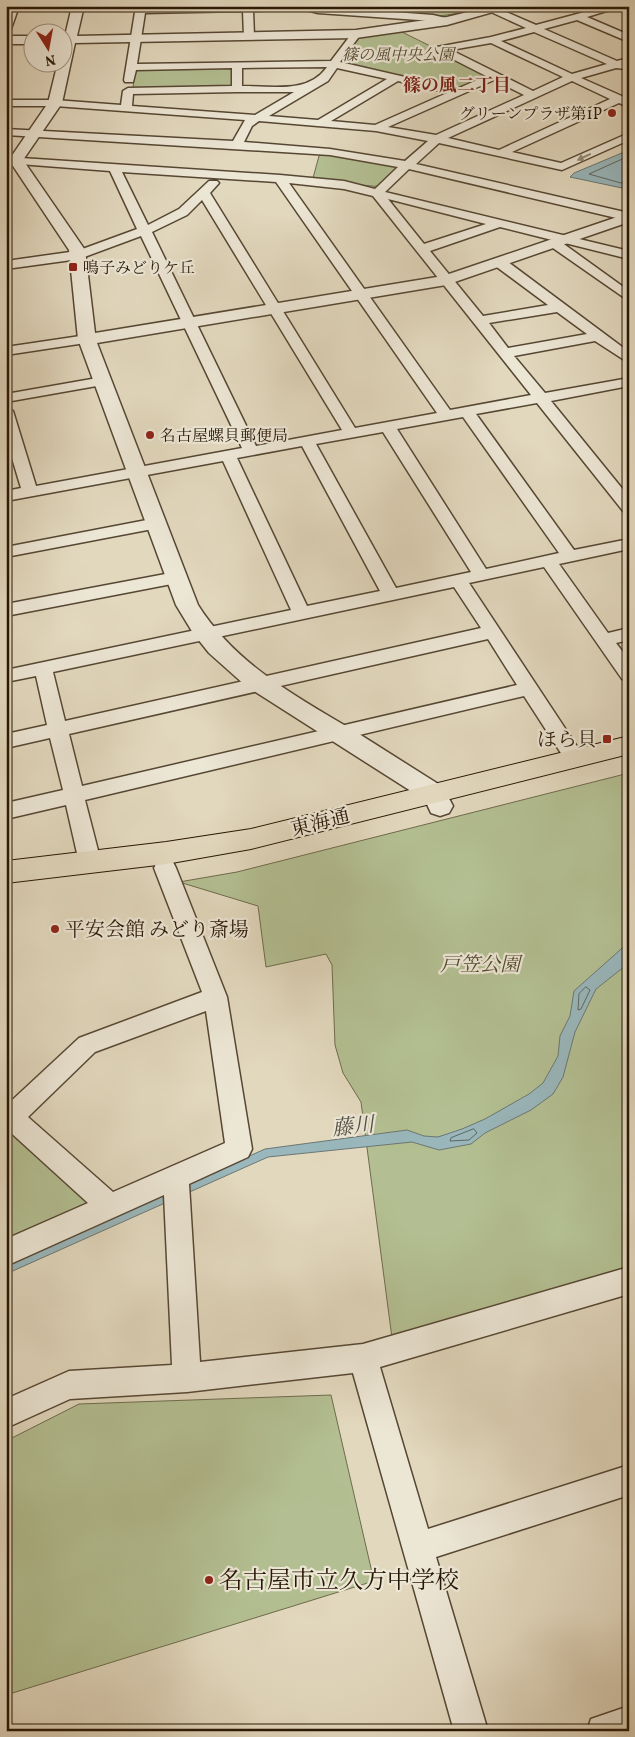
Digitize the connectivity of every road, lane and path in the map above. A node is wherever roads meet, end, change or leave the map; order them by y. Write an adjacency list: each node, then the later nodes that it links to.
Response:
1 (78, 6): 11 (street)
2 (508, 6): 8 (street)
3 (619, 6): 9 (street)
4 (299, 7): 6 (street); 10 (street)
5 (141, 8): 6 (street); 18 (street)
6 (248, 8): 17 (street)
7 (11, 10): 13 (street)
8 (494, 10): 10 (street); 12 (street)
9 (578, 17): 12 (street); 16 (street)
10 (447, 21): 15 (street)
11 (72, 23)
12 (535, 28): 23 (street); 24 (street)
13 (6, 29)
14 (629, 32): 16 (street)
15 (356, 34): 17 (street); 25 (street)
16 (618, 34): 19 (street)
17 (249, 36): 18 (street)
18 (136, 38): 22 (street); 27 (street)
19 (629, 39)
20 (6, 40): 21 (street)
21 (22, 40)
22 (72, 40)
23 (492, 40): 30 (street); 31 (street)
24 (623, 63): 28 (street); 31 (street)
25 (334, 64): 26 (street); 32 (street); 34 (street)
26 (237, 65): 27 (street); 33 (street)
27 (132, 67): 35 (street)
28 (629, 70)
29 (60, 72): 40 (street)
30 (494, 76): 36 (street); 37 (street)
31 (572, 77): 37 (street); 38 (street)
32 (396, 78): 36 (street); 43 (street)
33 (237, 89): 34 (street); 35 (street)
34 (307, 89): 42 (street)
35 (128, 91): 41 (street)
36 (458, 92): 44 (street)
37 (533, 94): 48 (street)
38 (624, 101): 50 (street)
39 (6, 103): 40 (street)
40 (55, 103): 41 (street); 46 (street)
41 (126, 108): 42 (street)
42 (256, 118): 43 (street); 49 (street)
43 (320, 122): 44 (street)
44 (376, 128): 48 (street)
45 (6, 132): 46 (street)
46 (34, 132): 49 (street); 51 (street)
47 (629, 136): 50 (street, one-way to 50)
48 (437, 139): 50 (street); 52 (street)
49 (237, 145): 53 (street)
50 (501, 153)
51 (11, 160): 54 (street); 64 (street)
52 (408, 165): 53 (street); 58 (street); 59 (street)
53 (312, 166): 56 (street); 58 (street)
54 (114, 167): 55 (street); 61 (street)
55 (220, 175): 56 (street); 57 (street)
56 (280, 179): 69 (street)
57 (204, 193): 61 (street); 72 (street)
58 (378, 193): 60 (street); 63 (street)
59 (629, 217): 62 (street)
60 (500, 223): 62 (street); 63 (street)
61 (144, 230): 64 (street); 74 (street)
62 (560, 241): 65 (street); 66 (street); 70 (street)
63 (422, 249): 68 (street)
64 (78, 255): 67 (street); 76 (street)
65 (629, 255)
66 (499, 262): 68 (street); 71 (street)
67 (6, 265)
68 (446, 280): 69 (street); 73 (street)
69 (360, 294): 72 (street); 86 (street)
70 (629, 297)
71 (560, 307): 73 (street); 75 (street)
72 (274, 308): 74 (street); 88 (street)
73 (479, 321): 78 (street)
74 (188, 323): 76 (street); 91 (street)
75 (598, 336): 78 (street); 79 (street)
76 (87, 339): 77 (street); 80 (street)
77 (6, 351)
78 (505, 353): 83 (street)
79 (629, 359)
80 (103, 381): 82 (street); 93 (street)
81 (629, 382): 83 (street)
82 (6, 398)
83 (542, 398): 85 (street); 95 (street)
84 (6, 411): 89 (street)
85 (467, 412): 86 (street); 101 (street)
86 (447, 416): 87 (street)
87 (387, 426): 88 (street); 103 (street)
88 (350, 433): 90 (street)
89 (10, 441): 94 (street)
90 (307, 442): 91 (street); 106 (street)
91 (251, 451): 92 (street)
92 (228, 455): 93 (street); 108 (street)
93 (139, 472): 94 (street); 98 (street)
94 (30, 492): 96 (street)
95 (623, 494): 97 (street)
96 (6, 496)
97 (629, 508)
98 (157, 523): 100 (street); 104 (street)
99 (629, 544): 101 (street)
100 (6, 552)
101 (570, 557): 102 (street)
102 (549, 562): 103 (street); 112 (street)
103 (482, 576): 105 (street)
104 (176, 578): 107 (street); 110 (street)
105 (459, 581): 106 (street); 109 (street)
106 (391, 594): 108 (street)
107 (6, 610)
108 (302, 614): 110 (street)
109 (492, 632): 116 (street); 117 (street)
110 (204, 634): 113 (street); 116 (street)
111 (629, 634): 112 (street)
112 (604, 640): 114 (street)
113 (43, 668): 115 (street); 118 (street)
114 (629, 674)
115 (6, 676)
116 (260, 685): 118 (street); 119 (street)
117 (530, 688): 119 (street); 122 (street)
118 (58, 729): 120 (street); 124 (street)
119 (341, 734): 124 (street); 125 (street)
120 (6, 741)
121 (629, 745): 122 (main road, 東海通)
122 (575, 759): 125 (main road, 東海通)
123 (629, 760): 125 (main road, 東海通)
124 (75, 795): 126 (street); 127 (street)
125 (437, 800): 127 (main road, 東海通); 128 (main road, 東海通)
126 (6, 811)
127 (90, 862): 129 (main road, 東海通)
128 (165, 868): 130 (main road, 東海通); 131 (street)
129 (6, 872)
130 (6, 887)
131 (215, 997): 132 (street); 133 (street)
132 (8, 1117): 134 (street)
133 (177, 1188): 134 (street); 138 (street)
134 (110, 1207): 135 (street)
135 (6, 1253)
136 (629, 1280): 137 (street)
137 (363, 1358): 138 (street); 141 (street)
138 (187, 1378): 139 (street)
139 (6, 1414)
140 (629, 1480): 141 (street)
141 (417, 1548): 143 (street)
142 (629, 1722): 144 (street)
143 (471, 1731)
144 (603, 1731)

